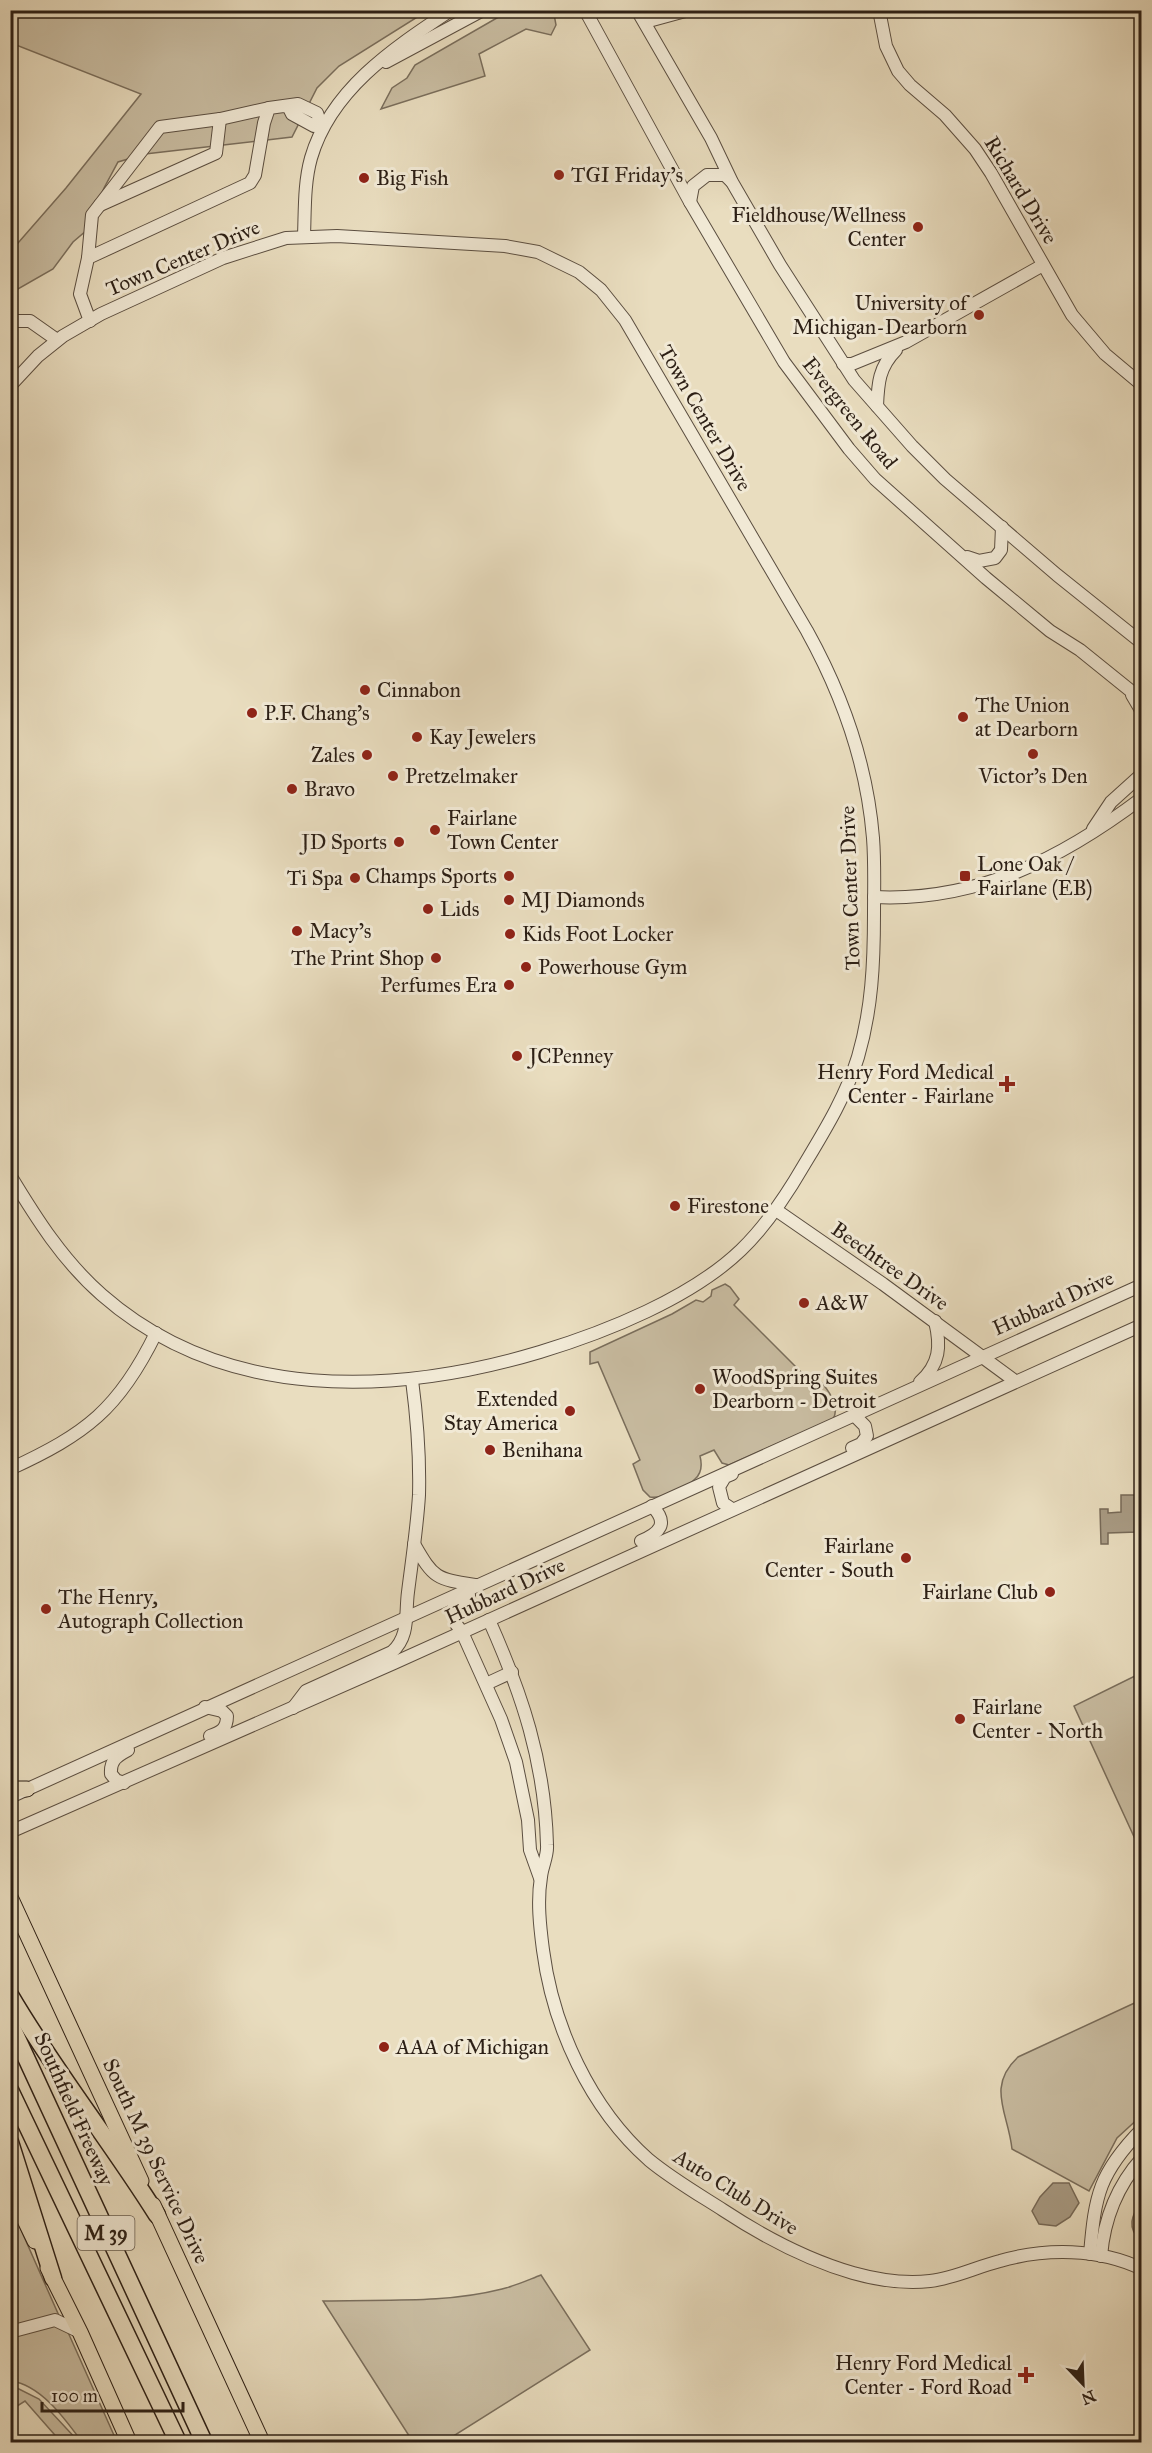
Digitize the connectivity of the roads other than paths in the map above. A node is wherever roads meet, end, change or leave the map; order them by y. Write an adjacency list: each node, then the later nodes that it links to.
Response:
1 (451, 10): 10 (street)
2 (483, 10): 10 (street)
3 (576, 10): 9 (street)
4 (585, 10): 9 (street, Evergreen Road)
5 (637, 10): 8 (street, Evergreen Road)
6 (689, 10): 8 (street)
7 (879, 10): 19 (street, Richard Drive)
8 (645, 22): 14 (street, Evergreen Road)
9 (597, 30): 15 (street, Evergreen Road)
10 (372, 69): 13 (street)
11 (269, 108): 12 (street); 13 (street); 18 (street)
12 (219, 119): 16 (street); 16 (street)
13 (323, 123): 17 (street)
14 (732, 182): 15 (street); 24 (street, Evergreen Road)
15 (690, 202): 29 (street, Evergreen Road)
16 (99, 206): 18 (street)
17 (304, 236): 21 (street, Town Center Drive); 38 (street, Town Center Drive)
18 (88, 258): 21 (street)
19 (1043, 265): 23 (street); 25 (street, Richard Drive)
20 (10, 321): 22 (street)
21 (90, 321): 22 (street, Town Center Drive)
22 (57, 340): 26 (street, Town Center Drive)
23 (906, 342): 24 (street); 27 (street)
24 (843, 364): 27 (street, Evergreen Road)
25 (1142, 385)
26 (10, 386)
27 (878, 406): 28 (street, Evergreen Road)
28 (1002, 527): 29 (street); 30 (street, Evergreen Road)
29 (961, 555): 31 (street, Evergreen Road)
30 (1142, 643)
31 (1128, 689): 32 (street, Evergreen Road); 33 (street)
32 (1142, 700)
33 (1142, 712)
34 (1142, 766): 35 (street)
35 (1137, 777): 37 (street)
36 (1142, 798): 37 (street)
37 (1089, 835): 38 (street)
38 (874, 897): 40 (street, Town Center Drive)
39 (10, 1175): 44 (street, Town Center Drive)
40 (776, 1210): 42 (street, Beechtree Drive); 46 (street, Town Center Drive)
41 (1142, 1285): 45 (street, Hubbard Drive)
42 (935, 1321): 45 (street, Beechtree Drive); 48 (street)
43 (1142, 1324): 47 (street, Hubbard Drive)
44 (156, 1333): 46 (street, Town Center Drive); 51 (street)
45 (981, 1357): 47 (street, Hubbard Drive); 48 (street, Hubbard Drive)
46 (412, 1380): 56 (street)
47 (1015, 1381): 52 (street, Hubbard Drive)
48 (915, 1387): 49 (street, Hubbard Drive)
49 (854, 1415): 50 (street, Hubbard Drive); 52 (street)
50 (777, 1448): 53 (street, Hubbard Drive); 54 (street)
51 (10, 1468)
52 (787, 1484): 54 (street, Hubbard Drive)
53 (652, 1506): 55 (street, Hubbard Drive); 58 (street)
54 (732, 1509): 58 (street, Hubbard Drive)
55 (571, 1543): 57 (street, Hubbard Drive); 61 (street, Auto Club Drive)
56 (414, 1544): 57 (street); 59 (street)
57 (477, 1585): 59 (street, Hubbard Drive)
58 (563, 1585): 60 (street, Hubbard Drive)
59 (406, 1617): 64 (street, Hubbard Drive); 65 (street)
60 (489, 1620): 61 (street, Hubbard Drive); 62 (street, Auto Club Drive)
61 (462, 1632): 63 (street, Auto Club Drive); 65 (street, Hubbard Drive)
62 (512, 1672): 63 (street); 68 (street, Auto Club Drive)
63 (486, 1684): 67 (street, Auto Club Drive)
64 (205, 1707): 66 (street, Hubbard Drive); 69 (street)
65 (292, 1709): 69 (street, Hubbard Drive)
66 (153, 1731): 70 (street); 74 (street, Hubbard Drive)
67 (509, 1738): 68 (street); 72 (street, Auto Club Drive)
68 (536, 1751): 71 (street, Auto Club Drive)
69 (142, 1775): 70 (street, Hubbard Drive)
70 (124, 1783): 76 (street, Hubbard Drive)
71 (542, 1785): 72 (street); 77 (street, Auto Club Drive)
72 (522, 1787): 77 (street, Auto Club Drive)
73 (10, 1789): 74 (main road)
74 (27, 1789): 75 (street, Hubbard Drive)
75 (10, 1797)
76 (10, 1833)
77 (540, 1878): 87 (street, Auto Club Drive)
78 (10, 1897): 86 (main road, South M 39 Service Drive)
79 (10, 1995): 86 (highway)
80 (10, 2023): 94 (highway, Southfield Freeway / M 39)
81 (10, 2090): 93 (highway, M 39)
82 (1142, 2129): 87 (street)
83 (10, 2142): 89 (highway)
84 (1142, 2158): 87 (street)
85 (10, 2189): 89 (main road)
86 (158, 2215): 95 (main road, South M 39 Service Drive)
87 (1095, 2255): 88 (street, Auto Club Drive)
88 (1142, 2269)
89 (53, 2278): 91 (main road)
90 (10, 2332): 91 (street)
91 (80, 2332): 92 (main road)
92 (129, 2442)
93 (178, 2442)
94 (204, 2442)
95 (262, 2442)

